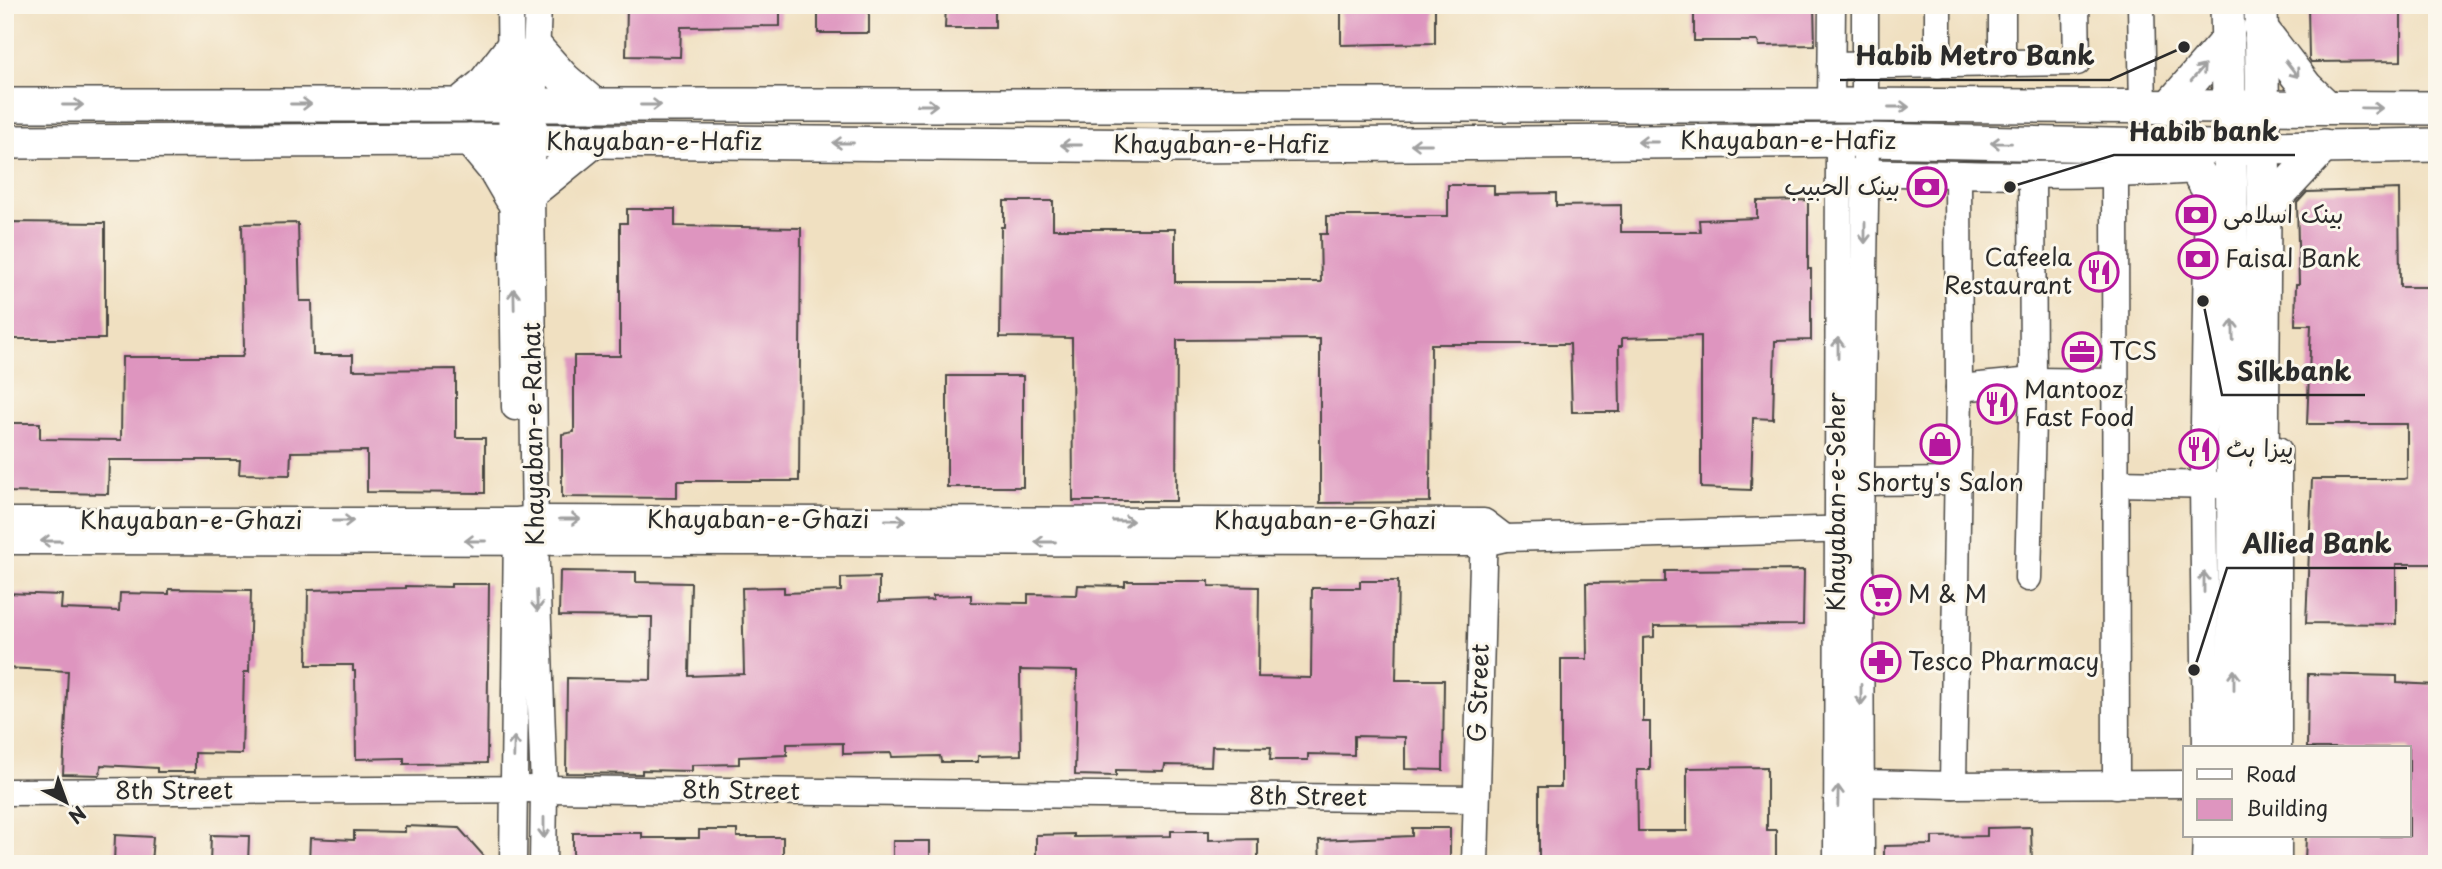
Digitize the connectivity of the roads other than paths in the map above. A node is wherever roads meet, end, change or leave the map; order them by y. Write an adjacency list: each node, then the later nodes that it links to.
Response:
1 (510, 5): 12 (street, Khayaban-e-Rahat)
2 (538, 5): 12 (street, Khayaban-e-Rahat)
3 (1832, 5): 15 (street)
4 (1865, 5): 16 (street)
5 (1938, 5): 14 (street)
6 (2003, 5): 13 (street)
7 (2076, 5): 13 (street)
8 (2141, 5): 25 (street)
9 (2227, 5): 11 (main road)
10 (2261, 16): 24 (main road, one-way to 24); 26 (main road)
11 (2228, 39): 25 (main road, one-way to 11); 26 (main road)
12 (524, 50): 17 (main road); 19 (main road); 21 (street, Khayaban-e-Rahat)
13 (2002, 64): 14 (street)
14 (1938, 65): 16 (street)
15 (1831, 66): 16 (street); 20 (street)
16 (1865, 66): 23 (street)
17 (460, 104): 18 (main road, Khayaban-e-Hafiz, one-way to 17); 21 (main road, Khayaban-e-Hafiz)
18 (5, 105)
19 (594, 105): 21 (main road, Khayaban-e-Hafiz); 22 (main road, Khayaban-e-Hafiz, one-way to 22)
20 (1831, 105): 22 (main road, Khayaban-e-Hafiz); 23 (main road, Khayaban-e-Hafiz)
21 (523, 106): 29 (street, Khayaban-e-Rahat)
22 (1182, 106): 33 (main road)
23 (1865, 107): 25 (main road, Khayaban-e-Hafiz, one-way to 25)
24 (2327, 107): 26 (main road, Khayaban-e-Hafiz); 27 (main road, Khayaban-e-Hafiz, one-way to 27)
25 (2155, 108): 26 (main road, Khayaban-e-Hafiz)
26 (2246, 108): 35 (main road); 36 (main road)
27 (2437, 108)
28 (470, 140): 29 (main road, Khayaban-e-Hafiz); 31 (main road, Khayaban-e-Hafiz); 43 (main road)
29 (522, 141): 30 (main road, Khayaban-e-Hafiz); 43 (street, Khayaban-e-Rahat)
30 (594, 141): 33 (main road, Khayaban-e-Hafiz, one-way to 30); 43 (main road)
31 (5, 142)
32 (2437, 145): 34 (main road, Khayaban-e-Hafiz)
33 (1182, 146): 37 (main road, Khayaban-e-Hafiz, one-way to 33)
34 (2324, 146): 36 (main road, Khayaban-e-Hafiz); 44 (main road)
35 (2229, 148): 36 (main road, Khayaban-e-Hafiz); 39 (main road, Khayaban-e-Hafiz); 45 (main road)
36 (2262, 148): 44 (main road)
37 (1848, 151): 38 (main road, Khayaban-e-Hafiz, one-way to 37); 40 (street); 54 (street, Khayaban-e-Seher, one-way to 37)
38 (2046, 164): 39 (main road, Khayaban-e-Hafiz); 41 (street); 42 (street); 46 (street)
39 (2196, 169): 41 (street); 45 (main road); 52 (street)
40 (1865, 173): 42 (street); 50 (street, one-way to 50)
41 (2115, 175): 47 (street)
42 (1958, 176): 48 (street)
43 (522, 196): 55 (street, Khayaban-e-Rahat)
44 (2270, 203): 61 (main road); 62 (street)
45 (2231, 227): 52 (main road, one-way to 45)
46 (2033, 381): 47 (street); 48 (street); 58 (street)
47 (2115, 382): 51 (street)
48 (1959, 388): 49 (street)
49 (1958, 481): 50 (street); 65 (street)
50 (1861, 482): 54 (street)
51 (2116, 483): 52 (street); 66 (street)
52 (2219, 485): 59 (street, one-way to 52); 60 (main road, one-way to 52)
53 (5, 521): 55 (street, Khayaban-e-Ghazi, one-way to 55)
54 (1848, 529): 56 (street, Khayaban-e-Ghazi); 63 (street, Khayaban-e-Seher, one-way to 63); 78 (street, Khayaban-e-Seher, one-way to 54)
55 (526, 531): 56 (street, Khayaban-e-Ghazi); 57 (street, Khayaban-e-Ghazi, one-way to 57); 67 (street, Khayaban-e-Rahat, one-way to 55); 68 (street, Khayaban-e-Rahat, one-way to 68)
56 (1491, 534): 70 (street, G Street)
57 (5, 541)
58 (2028, 579)
59 (2206, 746)
60 (2233, 746)
61 (2260, 746)
62 (2278, 746)
63 (1861, 783): 65 (street); 79 (street, Khayaban-e-Seher)
64 (2183, 784): 66 (street)
65 (1953, 785): 66 (street)
66 (2116, 785)
67 (514, 789): 68 (street, 8th Street); 69 (street, 8th Street); 75 (street, Khayaban-e-Rahat)
68 (544, 789): 70 (street, 8th Street); 76 (street, Khayaban-e-Rahat, one-way to 76)
69 (5, 792)
70 (1476, 799): 77 (street, G Street)
71 (2206, 838): 80 (street)
72 (2232, 838): 81 (main road)
73 (2259, 838): 82 (main road)
74 (2278, 838): 83 (street)
75 (513, 864)
76 (544, 864)
77 (1475, 864)
78 (1836, 864)
79 (1861, 864)
80 (2205, 864)
81 (2232, 864)
82 (2259, 864)
83 (2278, 864)

